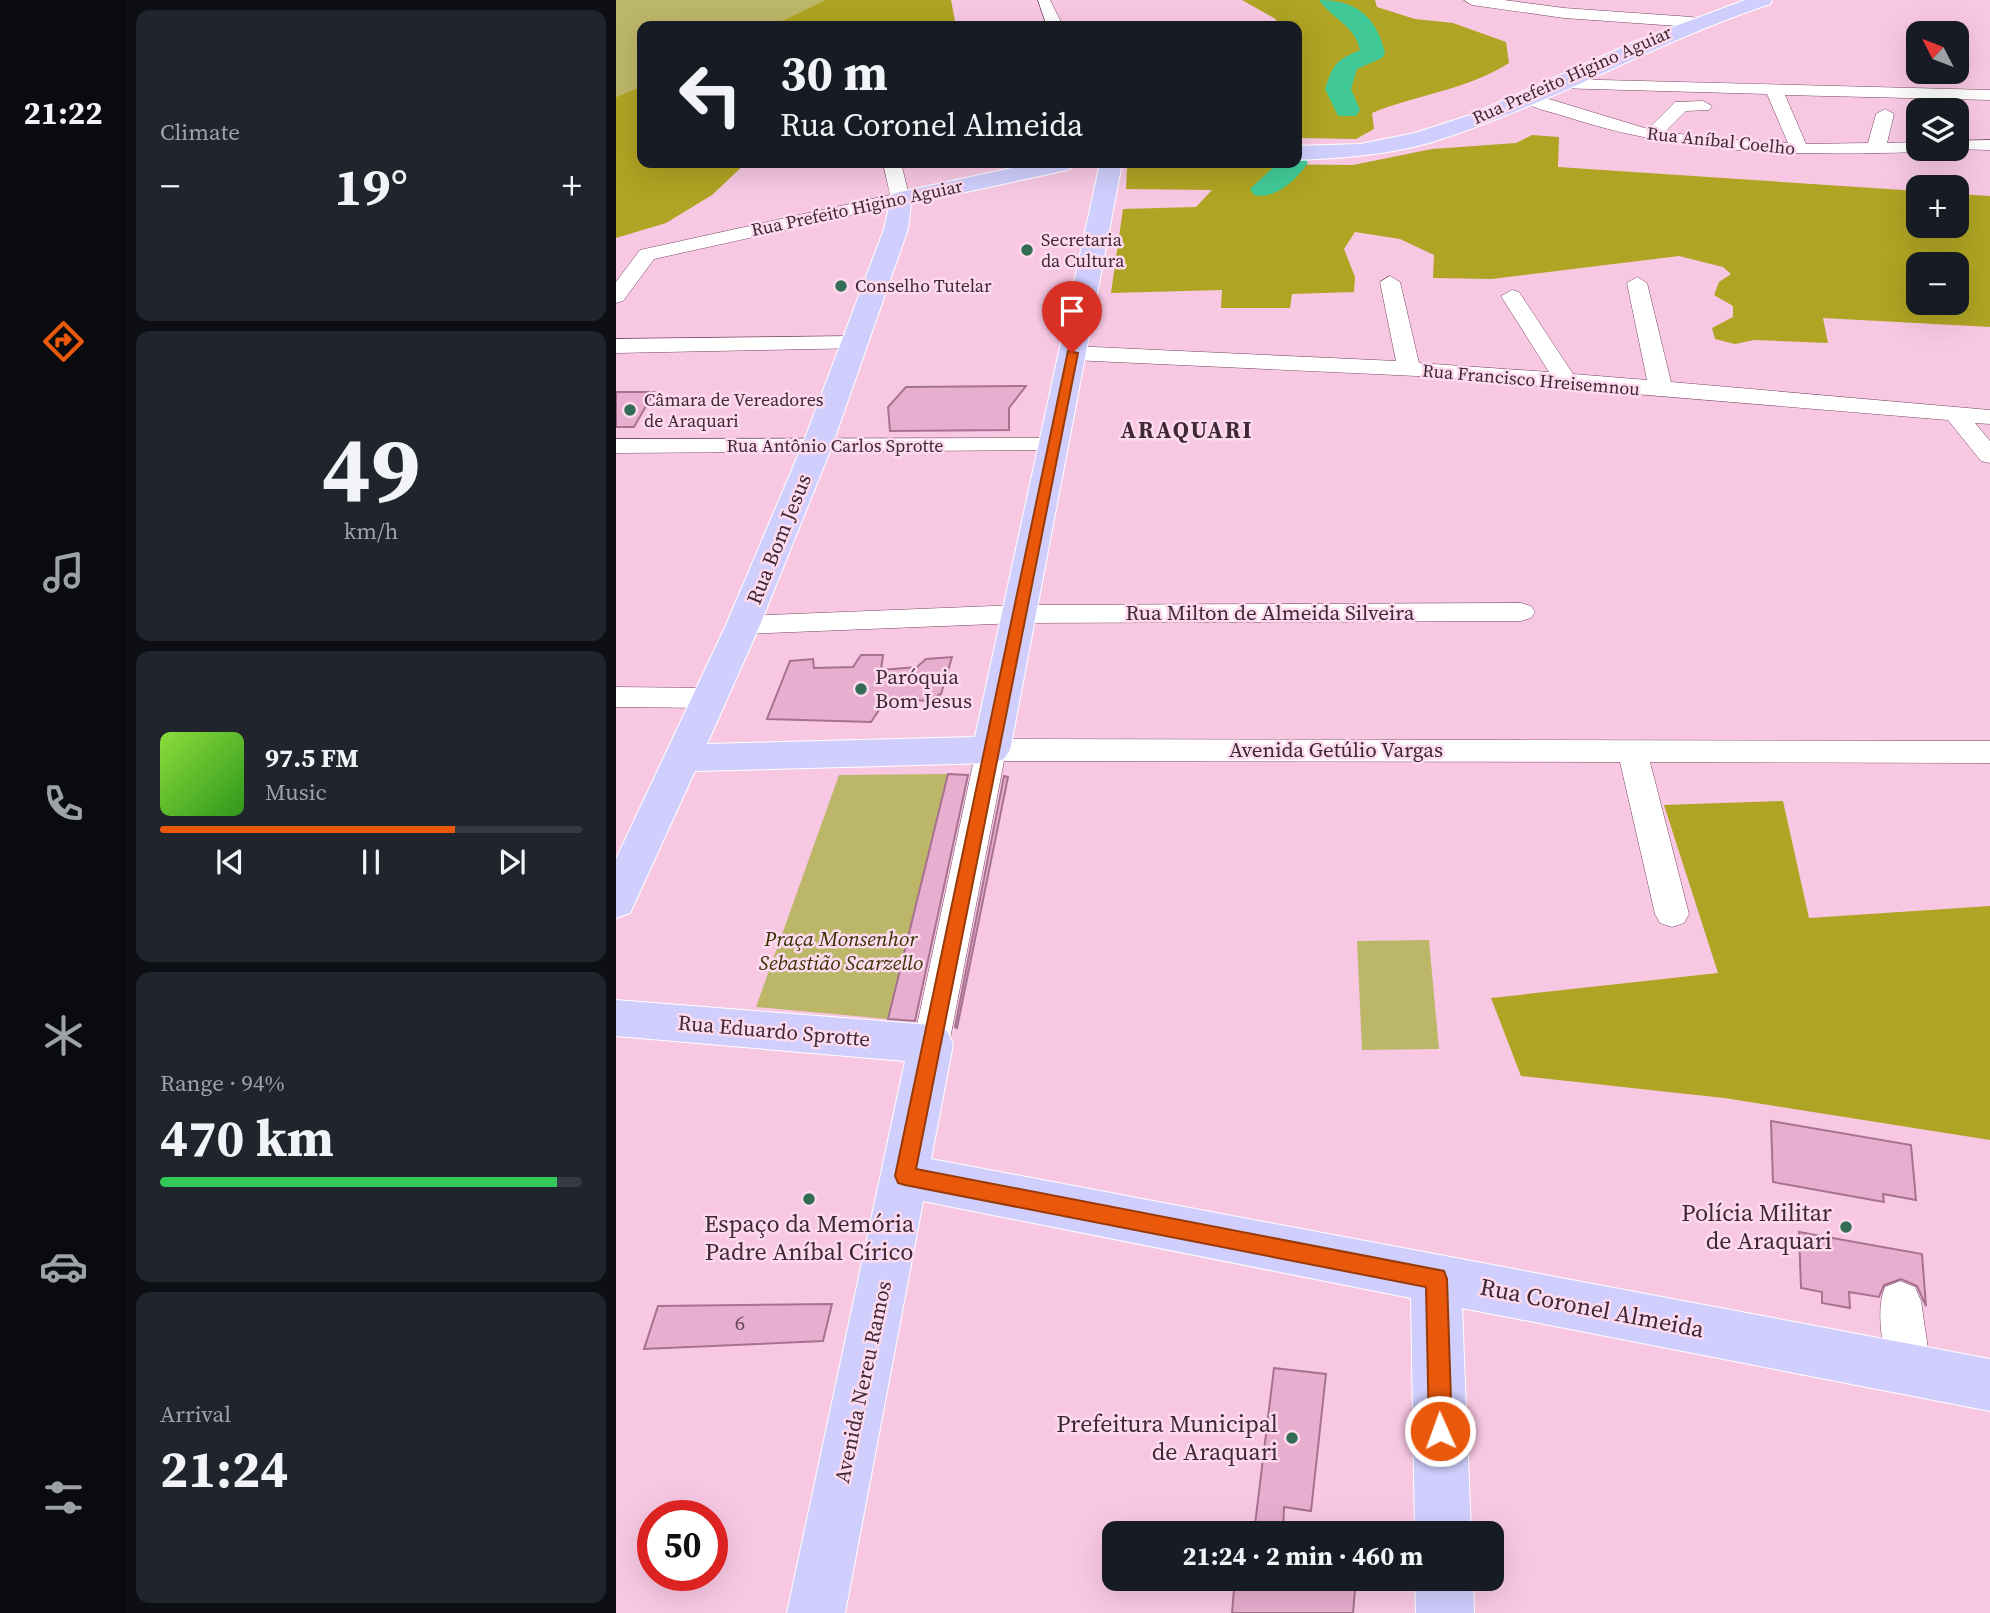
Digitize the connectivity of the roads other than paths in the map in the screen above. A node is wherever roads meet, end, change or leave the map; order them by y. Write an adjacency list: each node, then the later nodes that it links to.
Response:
1 (1472, 0): 4 (street)
2 (1763, 0): 4 (main road, Rua Prefeito Higino Aguiar)
3 (1044, 2): 5 (street)
4 (1700, 16): 6 (main road, Rua Prefeito Higino Aguiar)
5 (1053, 21)
6 (1562, 84): 7 (street); 9 (main road, Rua Prefeito Higino Aguiar)
7 (1774, 90): 8 (street); 17 (street)
8 (1990, 96)
9 (1529, 98): 12 (street, Rua Aníbal Coelho); 19 (main road, Rua Prefeito Higino Aguiar)
10 (1703, 106): 12 (street)
11 (1885, 114): 16 (street)
12 (1645, 133): 17 (street, Rua Aníbal Coelho); 18 (street)
13 (1990, 145): 14 (street)
14 (1969, 146)
15 (1906, 148): 16 (street, Rua Aníbal Coelho)
16 (1876, 149): 17 (street, Rua Aníbal Coelho)
17 (1800, 150)
18 (1629, 152)
19 (1302, 153)
20 (1969, 158): 24 (street)
21 (893, 168): 25 (street)
22 (1044, 168): 25 (main road, Rua Prefeito Higino Aguiar)
23 (1110, 168): 32 (main road, Avenida Nereu Ramos)
24 (1976, 169)
25 (899, 213): 29 (street, Rua Prefeito Higino Aguiar); 30 (main road, Rua Bom Jesus)
26 (1390, 282): 33 (street)
27 (1637, 283): 35 (street)
28 (1511, 296): 34 (street)
29 (616, 297)
30 (857, 343): 31 (street); 40 (main road, Rua Bom Jesus)
31 (616, 346)
32 (1072, 353): 33 (street, Rua Francisco Hreisemnou); 38 (main road, Avenida Nereu Ramos)
33 (1409, 370): 34 (street, Rua Francisco Hreisemnou)
34 (1566, 382): 35 (street, Rua Francisco Hreisemnou)
35 (1661, 390): 36 (street, Rua Francisco Hreisemnou)
36 (1956, 415): 37 (street, Rua Francisco Hreisemnou); 41 (street)
37 (1990, 417)
38 (1053, 445): 40 (street, Rua Antônio Carlos Sprotte); 43 (main road, Avenida Nereu Ramos)
39 (616, 446): 40 (street, Rua Antônio Carlos Sprotte)
40 (817, 446): 44 (main road, Rua Bom Jesus)
41 (1990, 456)
42 (1521, 612): 43 (street, Rua Milton de Almeida Silveira)
43 (1019, 614): 44 (street, Rua Milton de Almeida Silveira); 47 (main road, Avenida Nereu Ramos)
44 (743, 625): 46 (main road, Rua Bom Jesus)
45 (616, 697): 46 (street)
46 (710, 698): 50 (main road, Rua Bom Jesus)
47 (991, 750): 48 (street, Avenida Getúlio Vargas); 50 (main road, Avenida Getúlio Vargas); 54 (street, Avenida Nereu Ramos)
48 (1632, 750): 49 (street, Avenida Getúlio Vargas); 52 (street)
49 (1990, 752)
50 (682, 758): 51 (main road, Rua Bom Jesus)
51 (616, 902)
52 (1672, 914)
53 (616, 1018): 54 (main road, Rua Eduardo Sprotte)
54 (931, 1044): 55 (main road, Avenida Nereu Ramos)
55 (905, 1176): 56 (main road, Rua Coronel Almeida); 62 (main road, Avenida Nereu Ramos)
56 (1436, 1279): 58 (main road, Rua Coronel Almeida); 60 (main road)
57 (1900, 1301): 58 (street)
58 (1910, 1369): 59 (main road, Rua Coronel Almeida)
59 (1990, 1385)
60 (1443, 1521)
61 (1444, 1591): 63 (main road)
62 (816, 1613)
63 (1445, 1613)

